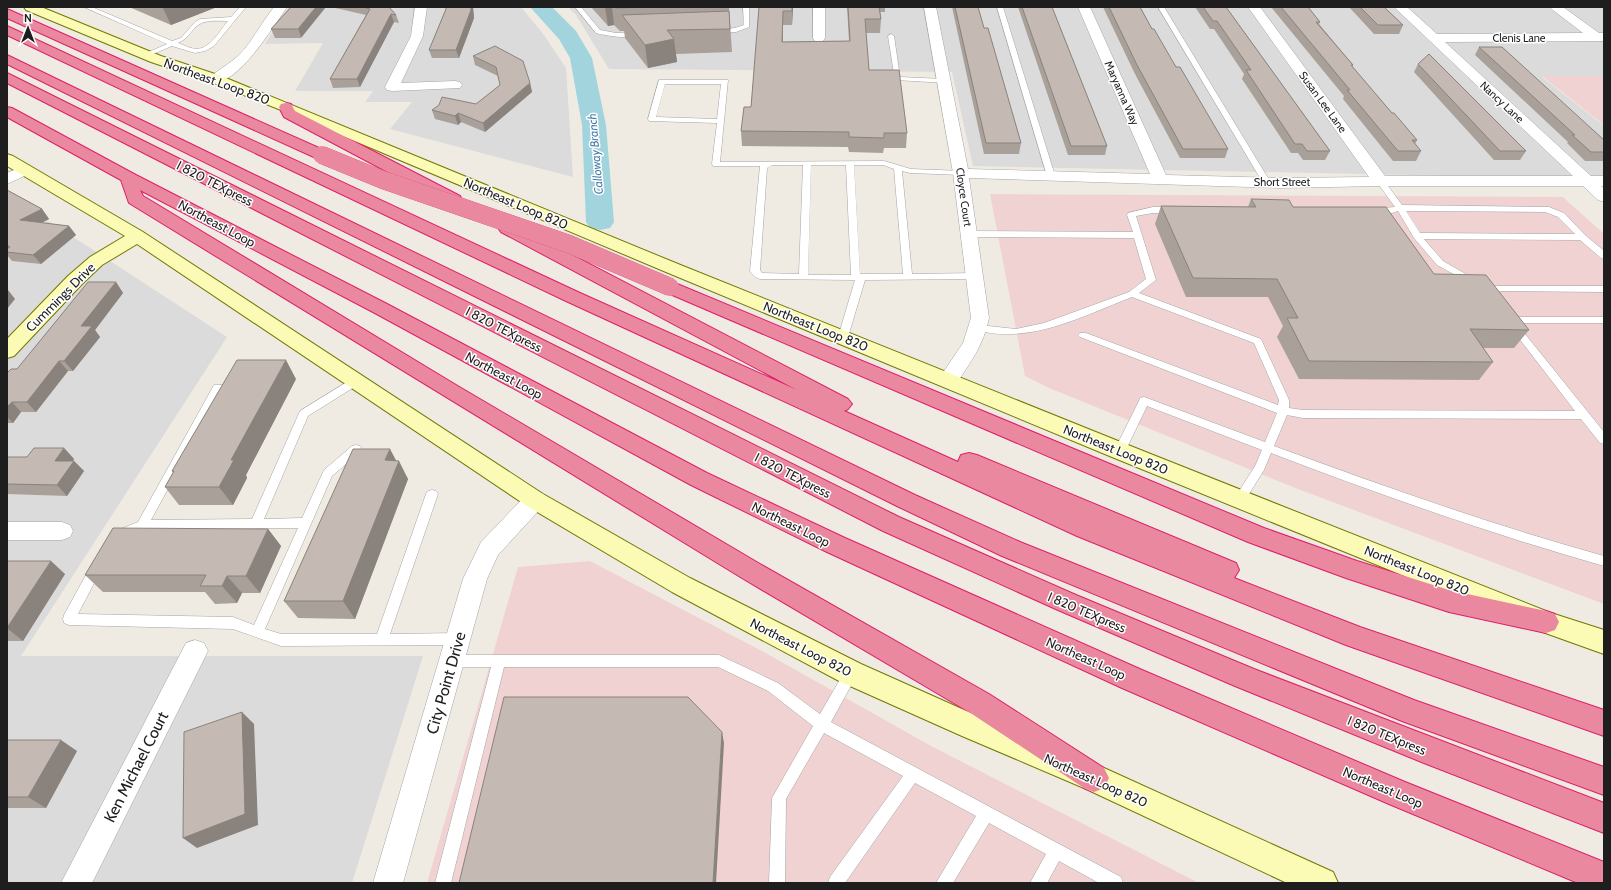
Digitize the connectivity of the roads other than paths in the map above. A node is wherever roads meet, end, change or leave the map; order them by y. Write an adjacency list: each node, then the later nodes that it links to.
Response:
1 (30, 7): 26 (main road, Northeast Loop 820)
2 (87, 7): 25 (lane)
3 (243, 7): 17 (lane)
4 (281, 7): 29 (street)
5 (421, 7): 31 (street)
6 (578, 7): 20 (lane)
7 (746, 7): 19 (lane)
8 (819, 7): 23 (street)
9 (930, 7): 30 (street, Cloyce Court)
10 (1000, 7): 41 (lane)
11 (1084, 7): 43 (street, Maryanna Way)
12 (1161, 7): 47 (lane)
13 (1254, 7): 44 (street, Susan Lee Lane)
14 (1400, 7): 24 (street, Nancy Lane)
15 (1555, 7): 22 (street)
16 (7, 13): 62 (highway, bridge)
17 (232, 19): 25 (lane); 25 (lane)
18 (7, 30): 95 (highway)
19 (706, 32)
20 (645, 34)
21 (891, 36): 30 (lane)
22 (1600, 37): 24 (street, Clenis Lane)
23 (819, 38)
24 (1433, 38): 46 (street, Nancy Lane)
25 (173, 44): 26 (lane)
26 (146, 55): 29 (main road, Northeast Loop 820)
27 (7, 59): 106 (highway, I 820 TEXpress)
28 (7, 77): 108 (highway, I 820 TEXpress)
29 (216, 79): 32 (main road, Northeast Loop 820)
30 (944, 81): 40 (street, Cloyce Court)
31 (455, 85)
32 (286, 107): 62 (main road, Northeast Loop 820); 95 (highway)
33 (7, 111): 42 (highway, Northeast Loop)
34 (721, 121): 34 (lane); 35 (lane)
35 (770, 163): 36 (lane); 59 (lane)
36 (806, 163): 37 (lane); 59 (lane)
37 (850, 163): 38 (lane); 60 (lane)
38 (898, 168): 40 (lane); 61 (lane)
39 (13, 169): 54 (main road, Northeast Loop 820)
40 (961, 173): 41 (street, Short Street); 52 (street, Cloyce Court)
41 (1051, 176): 43 (street, Short Street)
42 (128, 177): 105 (highway); 110 (highway, Northeast Loop)
43 (1160, 179): 47 (street, Short Street)
44 (1380, 181): 46 (street, Short Street); 47 (street, Short Street); 49 (lane, Susan Lee Lane)
45 (1604, 181): 46 (street, Short Street)
46 (1587, 182): 48 (street, Nancy Lane)
47 (1267, 183)
48 (1604, 197)
49 (1400, 208): 51 (lane); 55 (lane, Susan Lee Lane); 56 (lane)
50 (1185, 210): 53 (lane)
51 (1365, 211)
52 (969, 234): 53 (lane); 58 (street, Cloyce Court)
53 (1138, 235): 65 (lane)
54 (137, 236): 71 (main road, Cummings Drive); 73 (main road, Northeast Loop 820)
55 (1417, 236): 56 (lane); 63 (lane, Susan Lee Lane)
56 (1582, 237): 57 (lane)
57 (1604, 256)
58 (975, 276): 61 (lane); 68 (street, Cloyce Court)
59 (803, 277): 60 (lane)
60 (859, 277): 61 (lane); 70 (lane)
61 (908, 277)
62 (671, 278): 70 (main road, Northeast Loop 820); 93 (highway)
63 (1485, 289): 64 (lane); 66 (lane)
64 (1604, 289)
65 (1132, 294): 68 (lane); 75 (lane)
66 (1495, 301)
67 (1604, 320): 76 (lane)
68 (978, 328): 72 (street, Cloyce Court)
69 (1083, 335): 75 (lane)
70 (843, 337): 72 (main road, Northeast Loop 820)
71 (10, 345)
72 (948, 380): 81 (main road, Northeast Loop 820)
73 (355, 381): 84 (main road, Northeast Loop 820); 86 (lane)
74 (218, 388): 87 (lane)
75 (1283, 410): 76 (lane); 79 (lane)
76 (1584, 414): 77 (lane)
77 (1600, 429): 78 (lane)
78 (1604, 440)
79 (1268, 446): 81 (lane); 83 (lane); 92 (lane)
80 (356, 449): 85 (lane)
81 (1120, 451): 83 (main road, Northeast Loop 820)
82 (432, 494): 96 (lane)
83 (1240, 499): 93 (main road, Northeast Loop 820)
84 (534, 500): 99 (street, City Point Drive); 101 (main road, Northeast Loop 820)
85 (306, 523): 86 (lane); 94 (lane)
86 (256, 524): 87 (lane)
87 (142, 525): 90 (lane)
88 (7, 531): 89 (street)
89 (62, 531)
90 (112, 537)
91 (101, 557): 94 (lane)
92 (1604, 562)
93 (1546, 622): 97 (main road, Northeast Loop 820)
94 (257, 632): 96 (lane)
95 (1355, 637): 102 (highway)
96 (382, 639): 99 (lane)
97 (1604, 642)
98 (196, 650): 111 (street, Ken Michael Court)
99 (455, 650): 100 (lane); 112 (street, City Point Drive)
100 (500, 662): 103 (lane); 113 (lane)
101 (851, 673): 103 (lane); 105 (main road, Northeast Loop 820)
102 (1604, 723)
103 (821, 724): 104 (lane); 114 (lane)
104 (913, 774): 107 (lane); 115 (lane)
105 (1094, 778): 119 (main road, Northeast Loop 820)
106 (1604, 781)
107 (986, 813): 109 (lane); 116 (lane)
108 (1604, 818)
109 (1056, 851): 117 (lane); 118 (lane)
110 (1604, 878)
111 (76, 883)
112 (388, 883)
113 (443, 883)
114 (777, 883)
115 (836, 883)
116 (944, 883)
117 (1038, 883)
118 (1115, 883)
119 (1322, 883)

